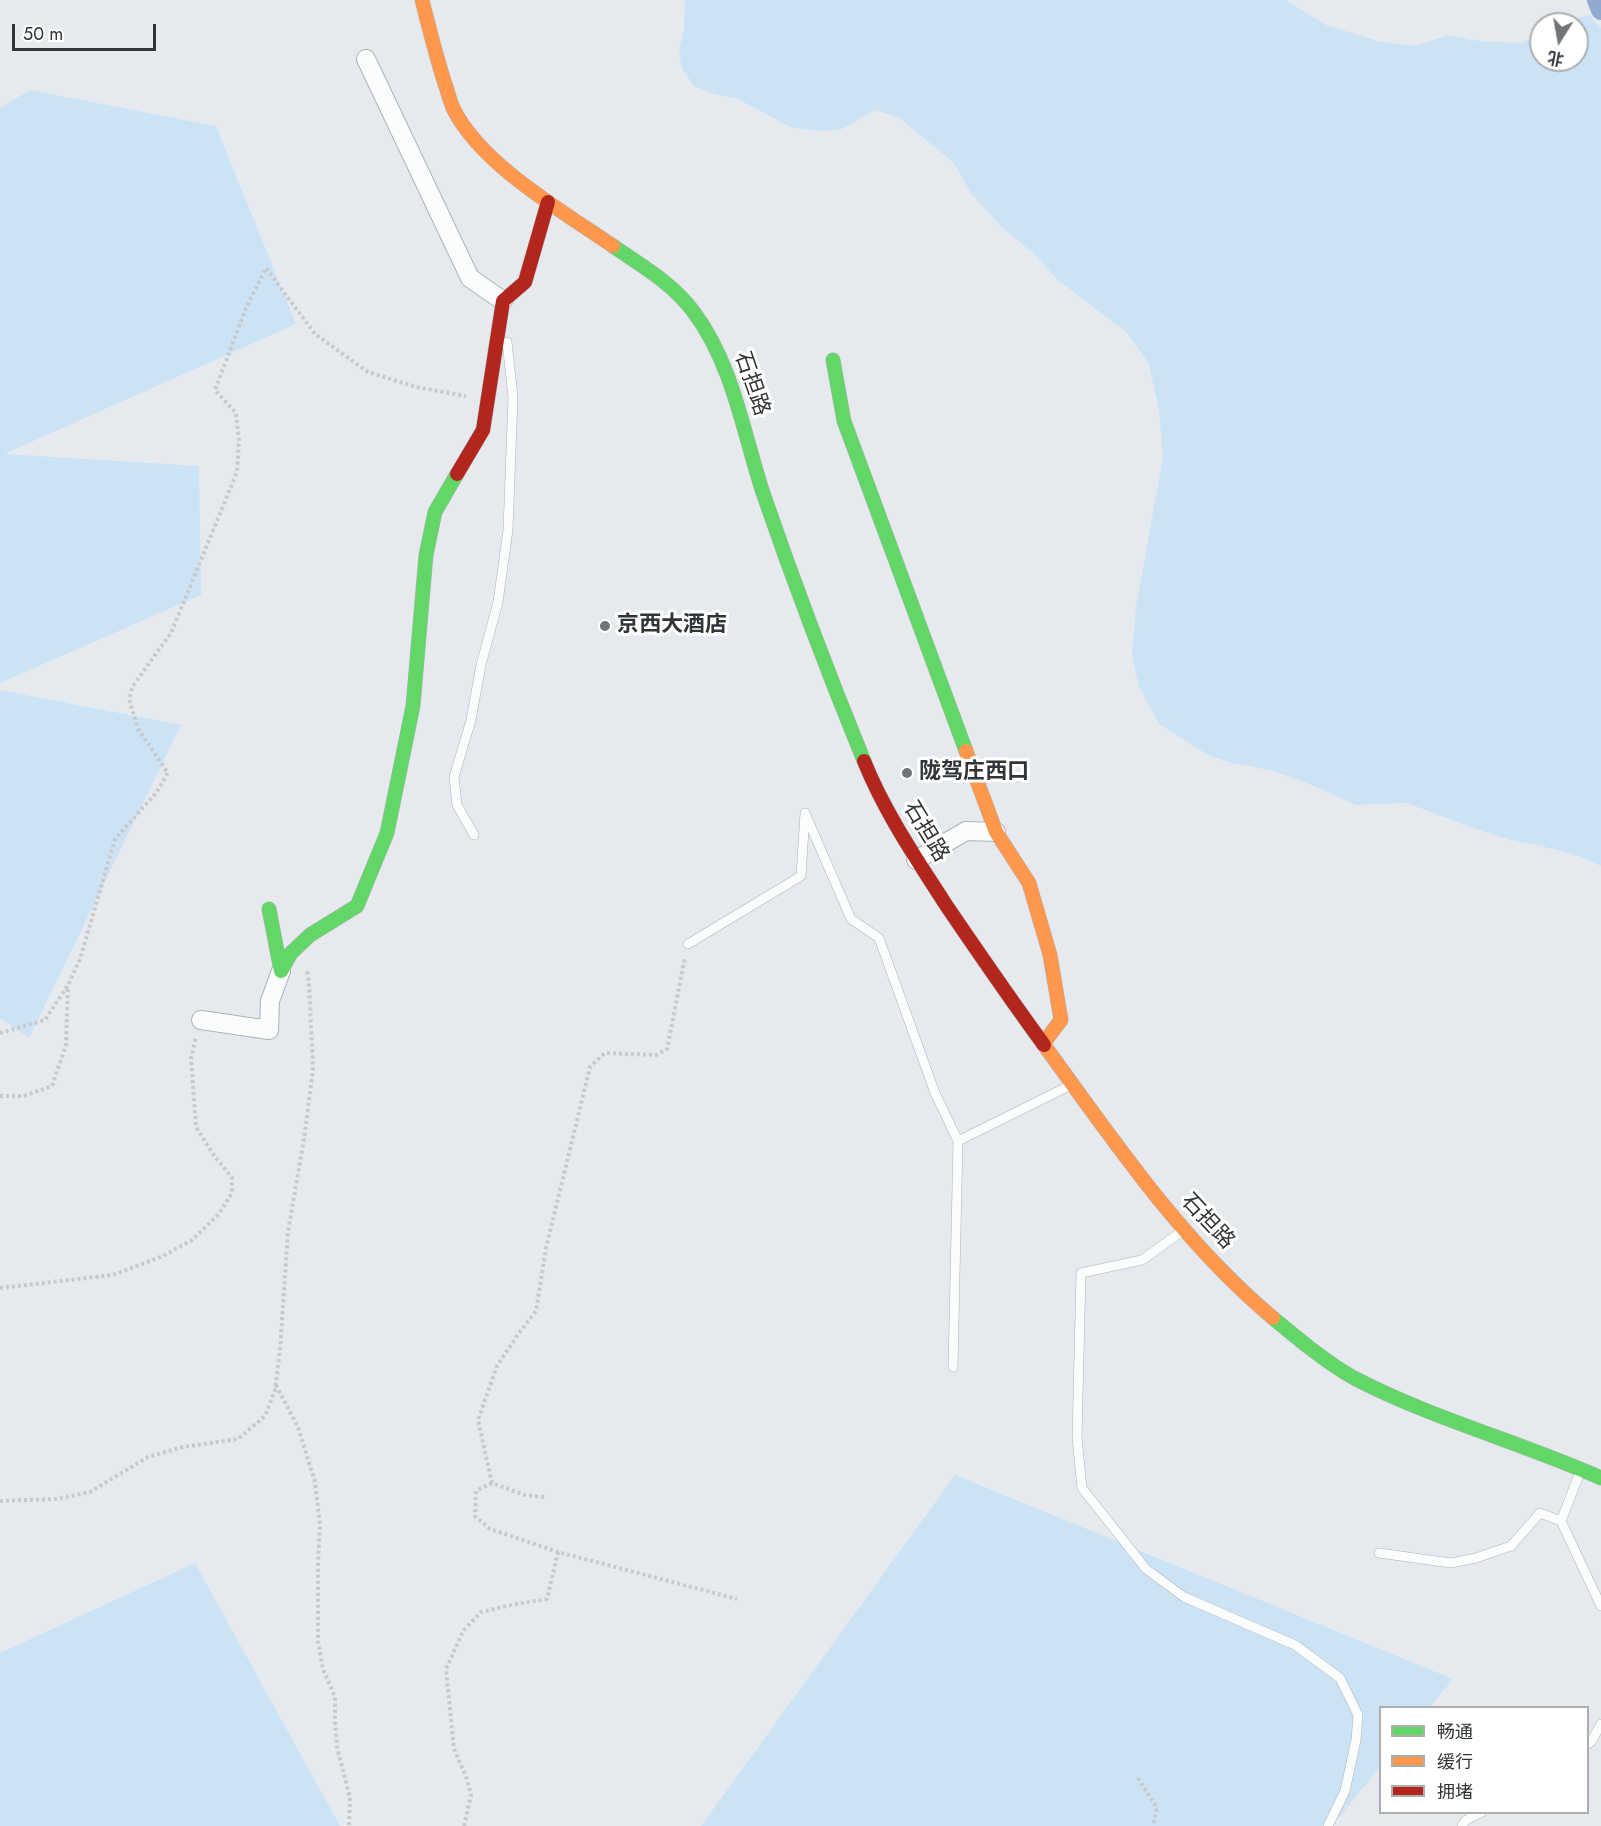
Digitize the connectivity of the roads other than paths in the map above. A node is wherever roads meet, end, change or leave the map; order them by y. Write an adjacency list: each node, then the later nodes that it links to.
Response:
1 (422, 0): 3 (main road, 石担路)
2 (366, 59): 4 (street)
3 (548, 202): 4 (main road); 8 (main road, 石担路)
4 (503, 301): 7 (lane); 11 (main road)
5 (833, 360): 6 (main road)
6 (996, 832): 8 (street); 13 (main road)
7 (474, 835)
8 (916, 860): 13 (main road, 石担路)
9 (269, 909): 11 (main road)
10 (688, 944): 15 (lane)
11 (282, 971): 12 (street)
12 (201, 1020)
13 (1043, 1044): 14 (main road, 石担路)
14 (1072, 1084): 15 (lane); 16 (main road, 石担路)
15 (958, 1141): 17 (lane)
16 (1184, 1230): 18 (main road, 石担路); 26 (lane)
17 (952, 1366)
18 (1581, 1469): 19 (main road, 石担路); 20 (lane)
19 (1601, 1478)
20 (1561, 1521): 21 (lane); 22 (lane)
21 (1379, 1553)
22 (1601, 1606)
23 (1601, 1724): 24 (lane)
24 (1589, 1743)
25 (1478, 1814): 27 (lane)
26 (1328, 1826)
27 (1462, 1826)

